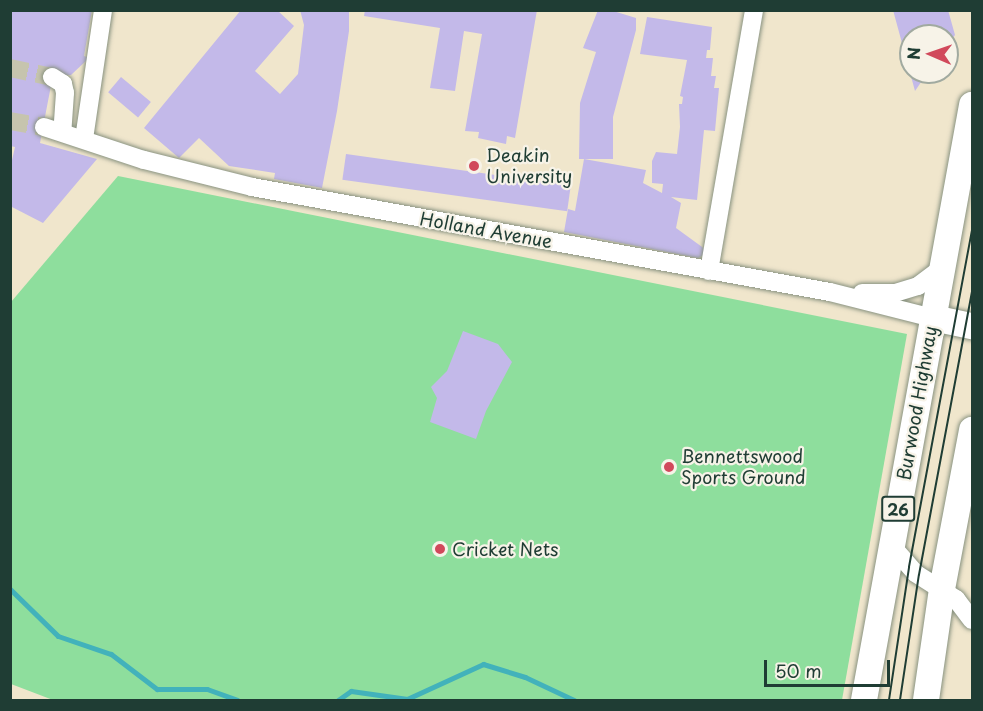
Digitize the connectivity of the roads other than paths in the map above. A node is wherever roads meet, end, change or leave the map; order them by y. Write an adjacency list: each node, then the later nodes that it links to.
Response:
1 (103, 10): 7 (lane)
2 (754, 10): 9 (lane)
3 (52, 77): 6 (lane)
4 (972, 105): 8 (highway, Burwood Highway / 26)
5 (44, 127): 6 (lane, Holland Avenue)
6 (62, 132): 7 (lane, Holland Avenue)
7 (84, 139): 9 (lane, Holland Avenue)
8 (942, 268): 10 (lane); 11 (highway, Burwood Highway / 26)
9 (709, 271): 10 (lane, Holland Avenue)
10 (830, 292): 11 (lane, Holland Avenue)
11 (933, 318): 12 (highway); 14 (highway, Burwood Highway / 26)
12 (972, 326)
13 (972, 436): 15 (highway)
14 (891, 545): 15 (lane); 17 (highway, Burwood Highway / 26)
15 (942, 589): 16 (lane); 18 (highway)
16 (972, 620)
17 (864, 700)
18 (926, 700)

